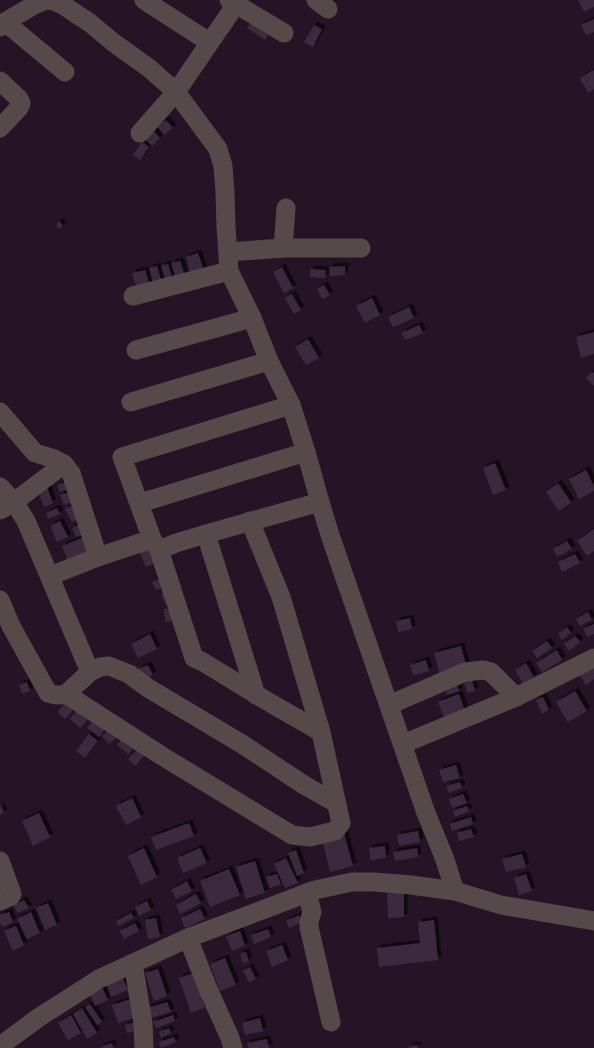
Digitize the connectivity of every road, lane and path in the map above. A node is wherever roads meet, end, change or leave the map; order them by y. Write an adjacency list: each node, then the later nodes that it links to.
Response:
1 (144, 0): 5 (street)
2 (234, 2): 4 (street); 5 (street)
3 (2, 24): 6 (street); 8 (street)
4 (284, 33)
5 (209, 42): 8 (street)
6 (65, 72)
7 (0, 80): 9 (street)
8 (176, 92): 10 (street); 14 (street)
9 (0, 128)
10 (140, 133)
11 (286, 208): 12 (street)
12 (283, 248): 13 (street); 14 (street)
13 (361, 248)
14 (228, 252): 15 (street)
15 (230, 271): 16 (street); 17 (street)
16 (134, 296)
17 (252, 318): 18 (street); 19 (street)
18 (136, 350)
19 (269, 361): 20 (street); 21 (street)
20 (131, 402)
21 (291, 405): 23 (street); 27 (street)
22 (0, 412): 24 (street)
23 (306, 452): 26 (street); 27 (street)
24 (64, 464): 28 (street); 32 (street)
25 (0, 487): 28 (street)
26 (320, 502): 29 (street); 40 (street)
27 (140, 503): 31 (street)
28 (7, 506): 33 (street)
29 (250, 521): 30 (street); 41 (street)
30 (206, 534): 31 (street); 38 (street)
31 (155, 545): 32 (street); 38 (street)
32 (98, 557): 33 (street)
33 (50, 576): 36 (street)
34 (0, 600): 37 (street)
35 (594, 658): 39 (street)
36 (90, 672): 37 (street); 43 (street)
37 (66, 694): 43 (street)
38 (256, 695): 41 (street)
39 (516, 697): 40 (street); 42 (street)
40 (389, 705): 42 (street)
41 (321, 732): 43 (street)
42 (402, 744): 45 (street)
43 (336, 803)
44 (0, 861): 47 (street)
45 (455, 891): 46 (street); 48 (street)
46 (307, 893): 49 (street); 51 (street)
47 (0, 901)
48 (594, 921)
49 (188, 938): 50 (street); 54 (street)
50 (133, 963): 52 (street); 53 (street)
51 (331, 1022)
52 (0, 1046)
53 (144, 1048)
54 (233, 1048)

